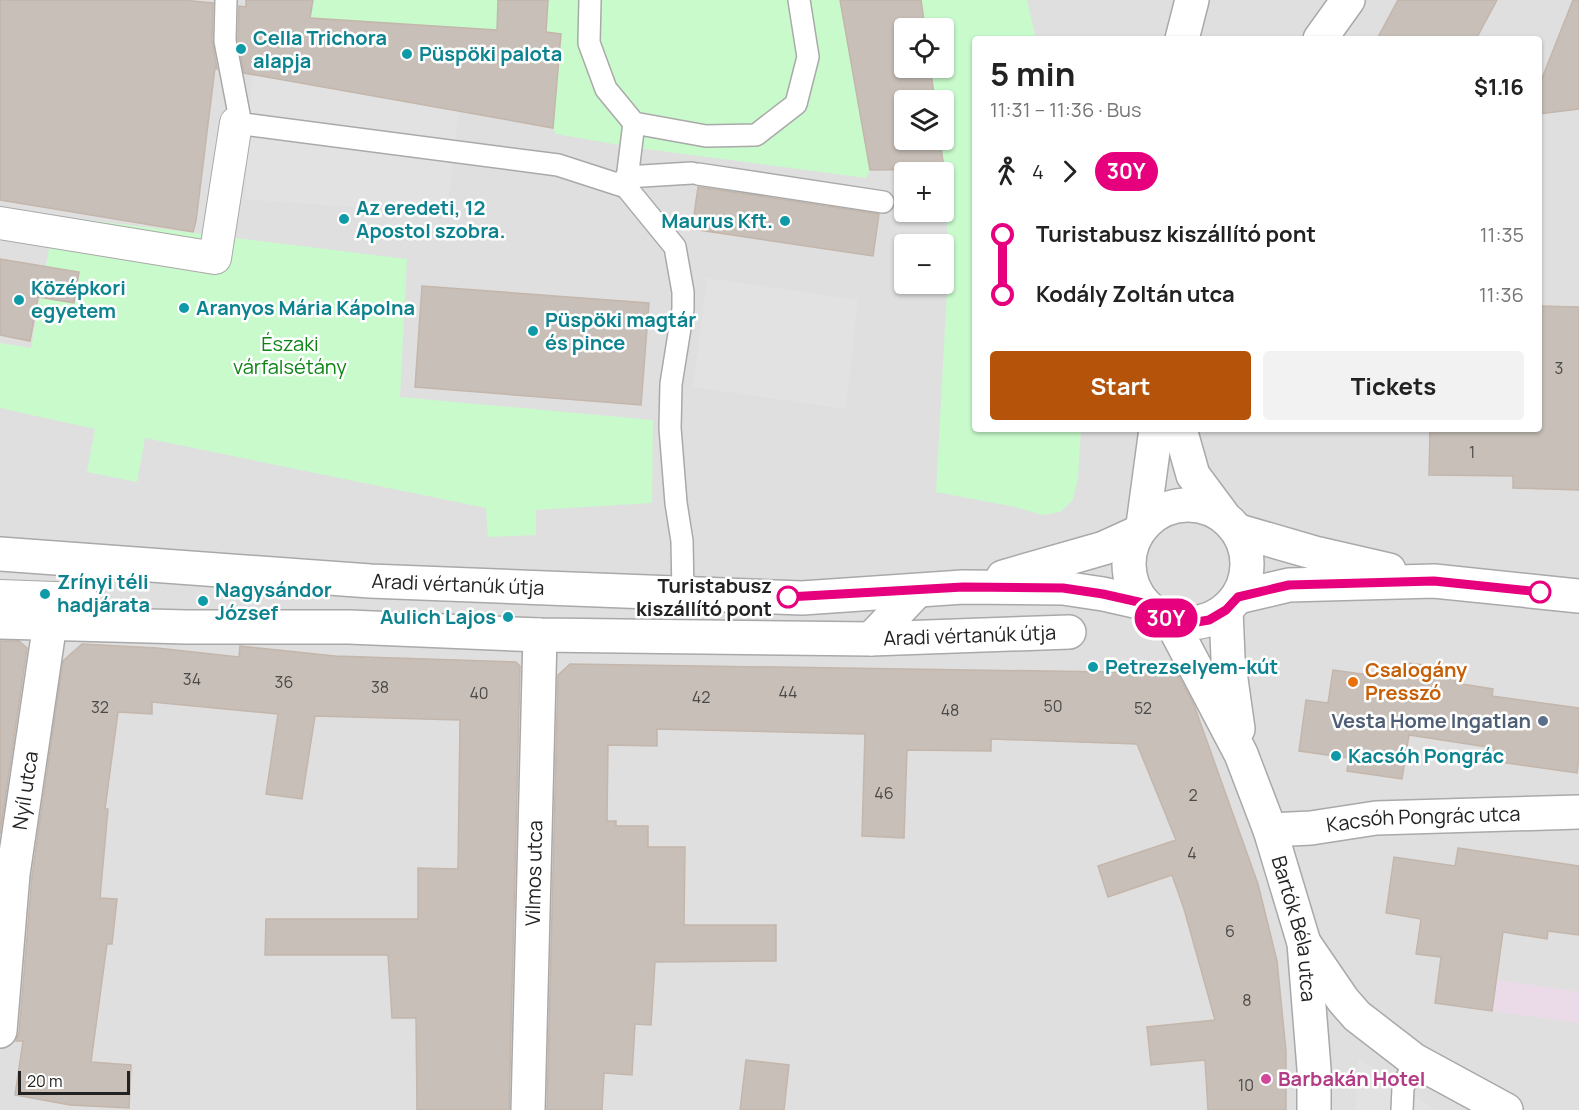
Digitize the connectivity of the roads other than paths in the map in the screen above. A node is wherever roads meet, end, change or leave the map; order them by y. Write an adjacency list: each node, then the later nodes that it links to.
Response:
1 (226, 0): 8 (lane)
2 (590, 0): 9 (lane)
3 (799, 0): 9 (lane)
4 (1192, 0): 6 (street)
5 (1348, 0): 7 (street)
6 (1183, 36)
7 (1322, 36)
8 (237, 123): 10 (lane); 12 (street)
9 (634, 123): 10 (lane)
10 (626, 182): 11 (lane); 21 (lane)
11 (883, 202)
12 (0, 223)
13 (1156, 432): 16 (street)
14 (1181, 432): 15 (street)
15 (1230, 523): 16 (street); 18 (street); 25 (street)
16 (1140, 529): 19 (street, Aradi vértanúk útja); 24 (street)
17 (0, 554): 21 (street, Aradi vértanúk útja)
18 (1434, 581): 23 (street); 25 (street)
19 (963, 587): 20 (street, Aradi vértanúk útja); 24 (street, Aradi vértanúk útja)
20 (917, 591): 21 (street, Aradi vértanúk útja); 31 (street, Aradi vértanúk útja)
21 (683, 594)
22 (0, 596): 28 (street)
23 (1579, 596)
24 (1143, 603): 26 (street)
25 (1232, 604): 26 (street); 32 (street, Bartók Béla utca)
26 (1171, 621): 32 (street, Bartók Béla utca)
27 (0, 622): 28 (street, Aradi vértanúk útja)
28 (63, 623): 30 (street, Aradi vértanúk útja); 36 (street, Nyíl utca)
29 (1069, 632): 31 (street, Aradi vértanúk útja)
30 (540, 635): 31 (street, Aradi vértanúk útja); 38 (street, Vilmos utca)
31 (871, 639)
32 (1241, 754): 34 (street, Bartók Béla utca)
33 (1579, 812): 34 (street, Kacsóh Pongrác utca)
34 (1270, 830): 35 (street, Bartók Béla utca)
35 (1304, 942): 37 (street); 39 (street, Bartók Béla utca)
36 (0, 1031)
37 (1414, 1060): 40 (lane); 41 (street)
38 (528, 1110)
39 (1314, 1110)
40 (1402, 1110)
41 (1506, 1110)

